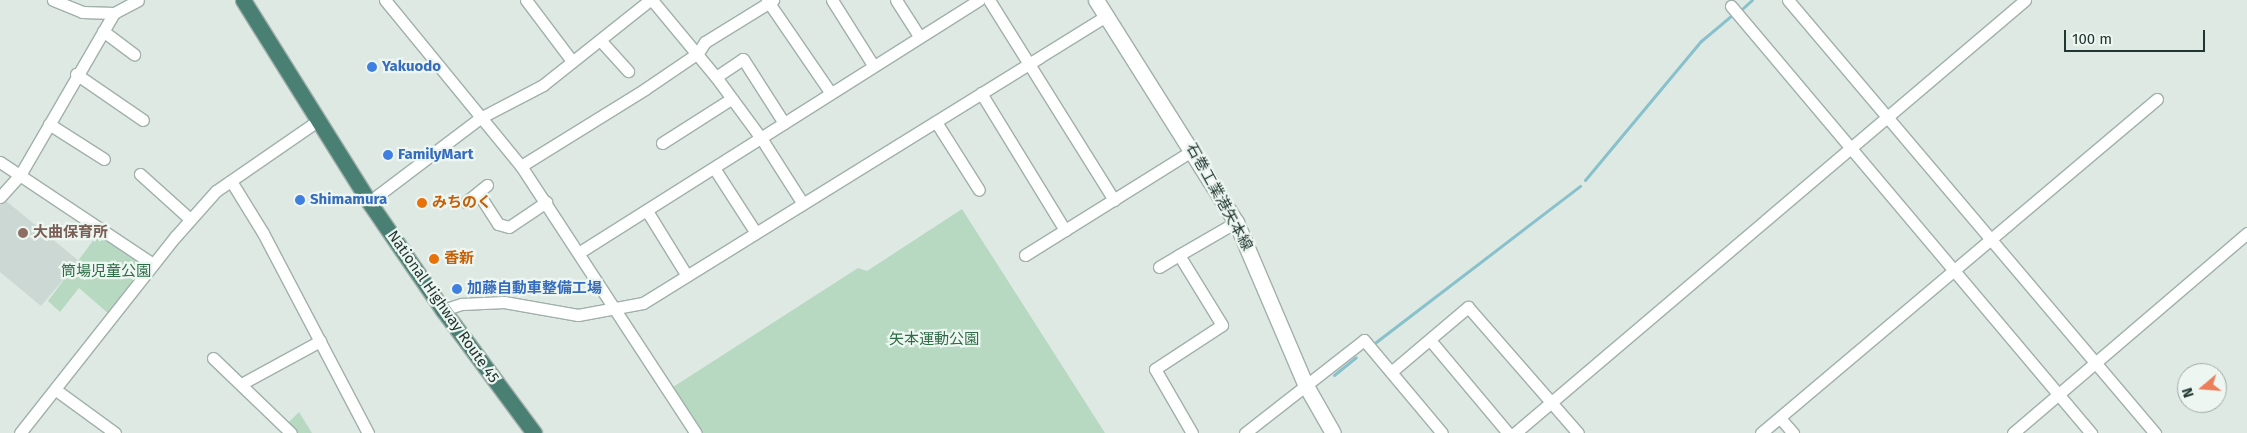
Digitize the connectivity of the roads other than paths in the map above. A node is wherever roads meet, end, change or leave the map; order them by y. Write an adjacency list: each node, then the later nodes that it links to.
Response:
1 (54, 0): 17 (street)
2 (138, 0): 17 (street)
3 (243, 0): 37 (highway, National Highway Route 45)
4 (385, 0): 35 (street)
5 (526, 0): 24 (street)
6 (651, 0): 21 (street); 22 (street)
7 (832, 0): 26 (street)
8 (896, 0): 20 (street)
9 (979, 0): 15 (street)
10 (989, 0): 25 (street)
11 (1096, 0): 18 (main road, 石巻工業港矢本線)
12 (1788, 0): 34 (street)
13 (2025, 0): 34 (street)
14 (770, 1): 22 (street); 30 (street)
15 (960, 5): 20 (street)
16 (1731, 6): 43 (street)
17 (114, 13): 19 (street)
18 (1106, 16): 25 (street); 44 (main road, 石巻工業港矢本線)
19 (103, 31): 23 (street); 28 (street)
20 (919, 36): 26 (street)
21 (600, 40): 24 (street); 27 (street)
22 (698, 53): 29 (street); 47 (street)
23 (134, 54)
24 (572, 61): 35 (street)
25 (1029, 64): 31 (street); 56 (street)
26 (873, 65): 30 (street)
27 (628, 72)
28 (76, 74): 36 (street); 40 (street)
29 (716, 77): 32 (street); 38 (street)
30 (830, 92): 38 (street)
31 (981, 93): 39 (street); 64 (street)
32 (731, 99): 41 (street); 42 (street)
33 (2157, 99): 67 (street)
34 (1887, 117): 43 (street); 67 (street)
35 (480, 118): 47 (street); 57 (street)
36 (143, 120)
37 (319, 120): 51 (street); 57 (highway, National Highway Route 45)
38 (784, 122): 41 (street)
39 (936, 122): 53 (street); 60 (street)
40 (49, 124): 45 (street); 50 (street)
41 (761, 138): 48 (street); 60 (street)
42 (662, 143)
43 (1850, 149): 73 (street); 86 (street)
44 (1193, 150): 56 (street); 63 (main road, 石巻工業港矢本線)
45 (104, 159)
46 (0, 162): 50 (street)
47 (521, 166): 59 (street)
48 (714, 168): 61 (street); 65 (street)
49 (140, 174): 62 (street)
50 (20, 175): 55 (street); 71 (street)
51 (231, 182): 62 (street); 78 (street)
52 (487, 185): 54 (street)
53 (979, 190)
54 (478, 193): 58 (street); 59 (street)
55 (0, 197)
56 (1114, 200): 64 (street)
57 (369, 202): 75 (highway, National Highway Route 45)
58 (466, 202)
59 (546, 202): 68 (street)
60 (803, 204): 65 (street)
61 (647, 211): 68 (street); 74 (street)
62 (190, 219): 71 (street)
63 (1236, 222): 70 (street); 83 (main road, 石巻工業港矢本線)
64 (1065, 230): 69 (street)
65 (756, 233): 74 (street)
66 (2247, 233): 80 (street)
67 (1991, 241): 73 (street); 80 (street)
68 (580, 252): 76 (street)
69 (1025, 255)
70 (1179, 256): 72 (street); 94 (street)
71 (153, 264): 84 (street)
72 (1159, 267)
73 (1955, 272): 85 (street); 87 (street)
74 (687, 276): 76 (street)
75 (443, 310): 76 (street); 92 (highway, National Highway Route 45)
76 (617, 310): 93 (street)
77 (1430, 340): 81 (street); 86 (street); 98 (street)
78 (320, 341): 82 (street); 91 (street)
79 (213, 358): 82 (street)
80 (2095, 364): 85 (street); 105 (street)
81 (1391, 372): 83 (street); 97 (street)
82 (243, 383): 90 (street)
83 (1306, 384): 95 (street); 96 (main road, 石巻工業港矢本線)
84 (56, 390): 88 (street); 89 (street)
85 (2059, 395): 103 (street); 104 (street)
86 (1551, 402): 99 (street); 100 (street)
87 (1780, 418): 101 (street); 102 (street)
88 (20, 433)
89 (115, 433)
90 (291, 433)
91 (368, 433)
92 (534, 433)
93 (696, 433)
94 (1192, 433)
95 (1245, 433)
96 (1333, 433)
97 (1442, 433)
98 (1508, 433)
99 (1515, 433)
100 (1578, 433)
101 (1761, 433)
102 (1793, 433)
103 (2013, 433)
104 (2091, 433)
105 (2154, 433)

